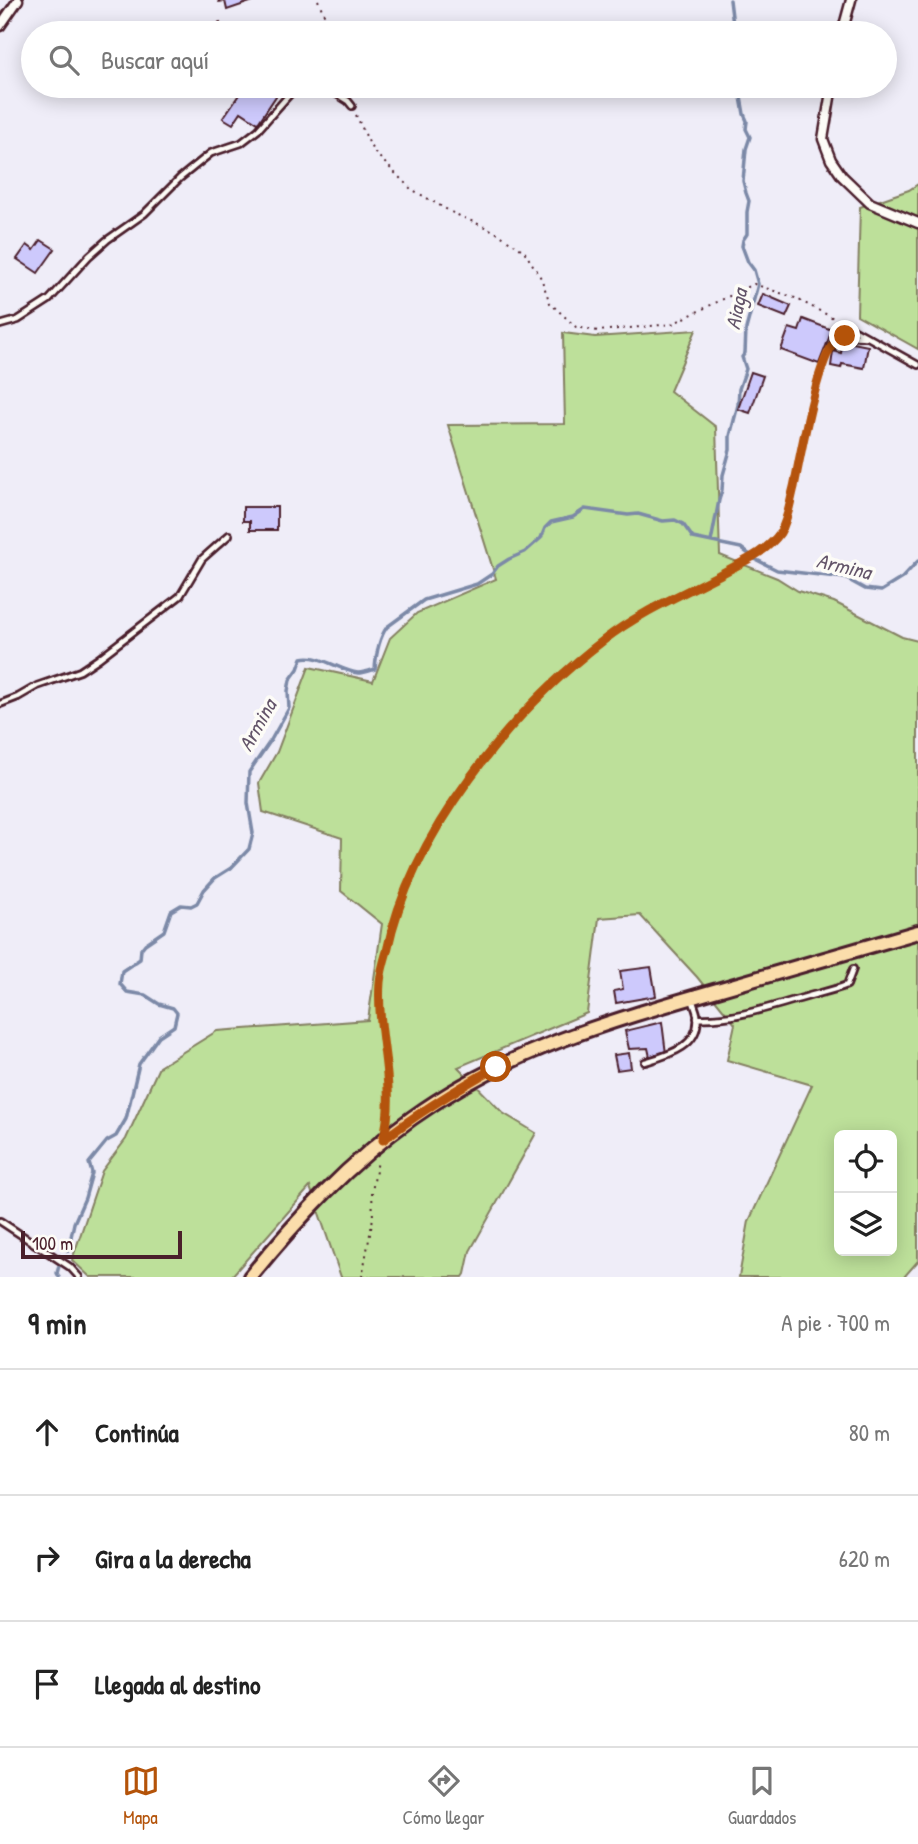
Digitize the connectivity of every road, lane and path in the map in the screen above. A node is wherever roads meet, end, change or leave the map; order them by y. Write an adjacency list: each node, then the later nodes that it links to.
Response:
1 (18, 0): 6 (street)
2 (317, 0): 4 (path)
3 (851, 0): 5 (street)
4 (327, 21)
5 (845, 21)
6 (0, 26)
7 (286, 98): 13 (lane)
8 (343, 98): 11 (lane)
9 (350, 98): 11 (path)
10 (830, 98): 12 (street)
11 (352, 106): 14 (path)
12 (918, 223)
13 (0, 325)
14 (848, 326): 15 (lane)
15 (866, 337): 16 (lane); 17 (lane)
16 (831, 348): 25 (path)
17 (918, 365)
18 (229, 535): 19 (lane)
19 (0, 705)
20 (918, 932): 22 (main road)
21 (853, 969): 23 (lane)
22 (691, 998): 23 (lane); 25 (main road)
23 (697, 1018): 24 (lane)
24 (645, 1062)
25 (383, 1140): 28 (main road); 29 (path)
26 (0, 1221): 27 (lane)
27 (79, 1277)
28 (250, 1277)
29 (362, 1277)

